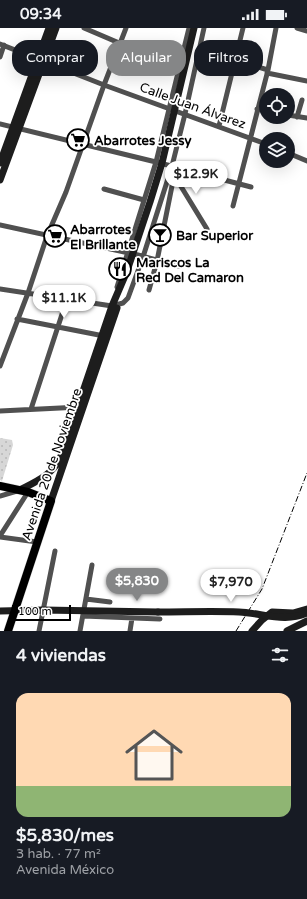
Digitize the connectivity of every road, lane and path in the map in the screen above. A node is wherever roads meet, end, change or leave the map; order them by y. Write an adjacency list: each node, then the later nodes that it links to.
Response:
1 (49, 28): 13 (main road)
2 (56, 28): 14 (main road)
3 (84, 28): 15 (street)
4 (126, 28): 16 (street)
5 (189, 28): 18 (street, Avenida 20 de Noviembre)
6 (194, 28): 33 (main road, Avenida 20 de Noviembre)
7 (199, 28): 33 (main road, Avenida 20 de Noviembre)
8 (204, 28): 33 (street, Avenida 20 de Noviembre)
9 (243, 28): 17 (street)
10 (276, 28): 23 (street)
11 (297, 28): 12 (street)
12 (307, 31)
13 (46, 40)
14 (50, 40)
15 (111, 40)
16 (122, 40)
17 (240, 40)
18 (186, 42)
19 (2, 44): 20 (street, Calle Juan Álvarez); 21 (street)
20 (12, 48)
21 (0, 57)
22 (263, 70): 23 (street)
23 (267, 71): 29 (street); 32 (street)
24 (35, 76): 38 (main road)
25 (81, 76): 30 (street, Calle Juan Álvarez)
26 (108, 76): 30 (street)
27 (180, 76): 33 (street, Avenida 20 de Noviembre)
28 (231, 76): 37 (street)
29 (307, 81)
30 (104, 85): 33 (street, Calle Juan Álvarez); 41 (street)
31 (302, 100): 34 (street)
32 (257, 109): 39 (street)
33 (177, 111): 37 (street, Calle Juan Álvarez); 45 (main road, Avenida 20 de Noviembre); 45 (street, Avenida 20 de Noviembre)
34 (297, 116): 35 (street)
35 (307, 118)
36 (0, 124): 38 (street)
37 (219, 126): 39 (street, Calle Juan Álvarez)
38 (16, 128): 41 (street); 44 (main road); 47 (main road)
39 (251, 138): 40 (street, Calle Juan Álvarez); 48 (street)
40 (259, 141)
41 (82, 145): 45 (street); 55 (street)
42 (295, 156): 43 (street)
43 (307, 161)
44 (0, 163)
45 (164, 164): 46 (street); 48 (street); 51 (street, Avenida 20 de Noviembre); 56 (main road, Avenida 20 de Noviembre)
46 (174, 176): 54 (street); 57 (street)
47 (0, 180)
48 (239, 184): 49 (street); 52 (street)
49 (252, 187)
50 (104, 190): 51 (street)
51 (144, 200): 56 (street, Avenida 20 de Noviembre)
52 (233, 206)
53 (0, 225): 55 (street)
54 (207, 229)
55 (47, 236): 56 (street); 61 (street)
56 (135, 255): 57 (street); 63 (main road, Avenida 20 de Noviembre); 63 (street, Avenida 20 de Noviembre)
57 (157, 261): 58 (street); 60 (street)
58 (179, 266)
59 (0, 289): 61 (street)
60 (149, 290)
61 (28, 293): 62 (street); 64 (street)
62 (67, 299): 63 (street); 65 (street)
63 (115, 304): 66 (main road, Avenida 20 de Noviembre)
64 (17, 319): 65 (street); 67 (street)
65 (58, 327): 66 (street); 69 (street)
66 (105, 336): 68 (main road, Avenida 20 de Noviembre)
67 (0, 366)
68 (80, 407): 69 (street); 72 (main road, Avenida 20 de Noviembre); 74 (main road, Avenida 20 de Noviembre)
69 (31, 409): 70 (street)
70 (0, 411)
71 (0, 486): 72 (main road)
72 (24, 491): 73 (street); 74 (main road); 75 (street)
73 (0, 496)
74 (51, 501): 76 (main road, Avenida 20 de Noviembre)
75 (0, 536): 76 (street)
76 (37, 542): 84 (main road, Avenida 20 de Noviembre)
77 (55, 551): 81 (street)
78 (92, 565): 79 (street)
79 (86, 599): 80 (street); 86 (street)
80 (110, 602)
81 (44, 610): 84 (main road); 86 (main road); 91 (street)
82 (307, 610): 94 (main road)
83 (0, 611): 84 (main road)
84 (15, 611): 90 (main road, Avenida 20 de Noviembre)
85 (307, 613): 87 (main road, bridge)
86 (83, 614): 87 (main road); 88 (street); 92 (street)
87 (159, 616): 88 (street)
88 (132, 618): 93 (street)
89 (307, 621): 95 (main road)
90 (8, 631)
91 (39, 631)
92 (80, 631)
93 (130, 631)
94 (252, 631)
95 (287, 631)

